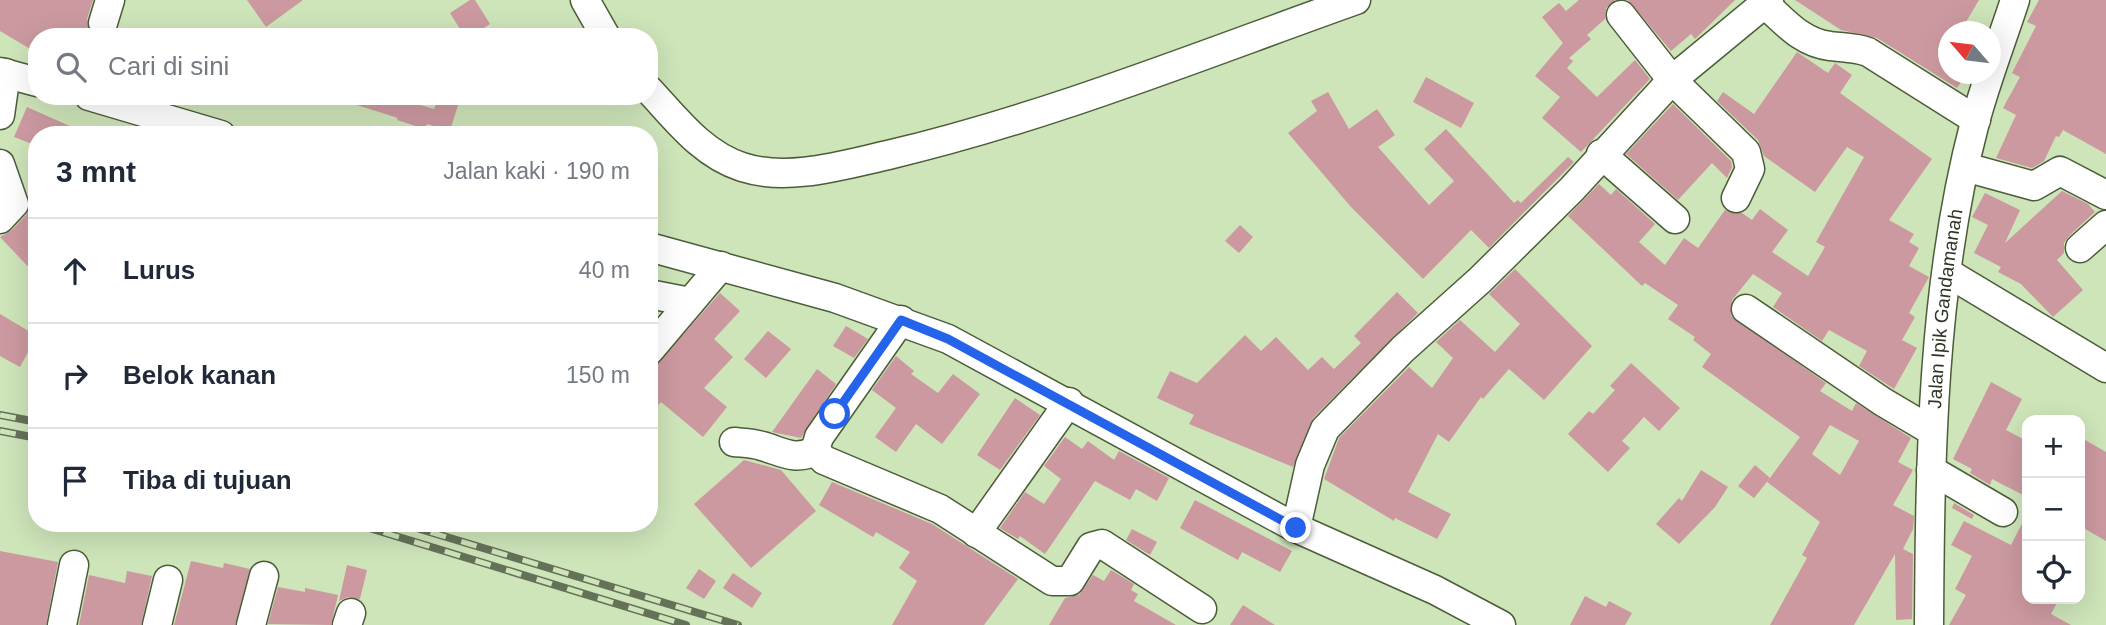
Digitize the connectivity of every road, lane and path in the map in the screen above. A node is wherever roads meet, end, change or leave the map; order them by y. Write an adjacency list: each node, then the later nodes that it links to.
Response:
1 (585, 0): 6 (street)
2 (1356, 0): 10 (street)
3 (2015, 0): 13 (street, Jalan Ipik Gandamanah)
4 (1767, 2): 9 (street); 13 (street)
5 (1621, 15): 9 (street)
6 (601, 28)
7 (3, 73): 8 (street); 12 (street)
8 (28, 80)
9 (1672, 80): 15 (street); 19 (street)
10 (658, 100)
11 (108, 105): 14 (street)
12 (0, 115)
13 (1976, 120): 17 (street, Jalan Ipik Gandamanah)
14 (148, 124)
15 (1601, 154): 21 (street); 39 (street)
16 (0, 164): 20 (street)
17 (1965, 167): 18 (street); 26 (street, Jalan Ipik Gandamanah)
18 (2106, 195)
19 (1736, 198)
20 (0, 219)
21 (1675, 219)
22 (2106, 225): 23 (street)
23 (2080, 248)
24 (658, 249): 25 (street)
25 (721, 266): 28 (street); 30 (street)
26 (1948, 273): 32 (street); 34 (street, Jalan Ipik Gandamanah)
27 (658, 296): 28 (street)
28 (690, 302): 31 (street)
29 (1746, 309): 34 (street)
30 (901, 320): 33 (street); 36 (street)
31 (658, 340)
32 (2106, 368)
33 (1069, 402): 39 (street); 40 (street)
34 (1932, 431): 37 (street, Jalan Ipik Gandamanah)
35 (734, 442): 36 (street)
36 (815, 452): 40 (street)
37 (1931, 470): 38 (street); 49 (street, Jalan Ipik Gandamanah)
38 (2003, 512)
39 (1296, 528): 48 (street)
40 (976, 533): 44 (street)
41 (74, 565): 45 (street)
42 (264, 576): 47 (street)
43 (168, 580): 46 (street)
44 (1202, 609)
45 (62, 625)
46 (157, 625)
47 (251, 625)
48 (1501, 625)
49 (1929, 625)

